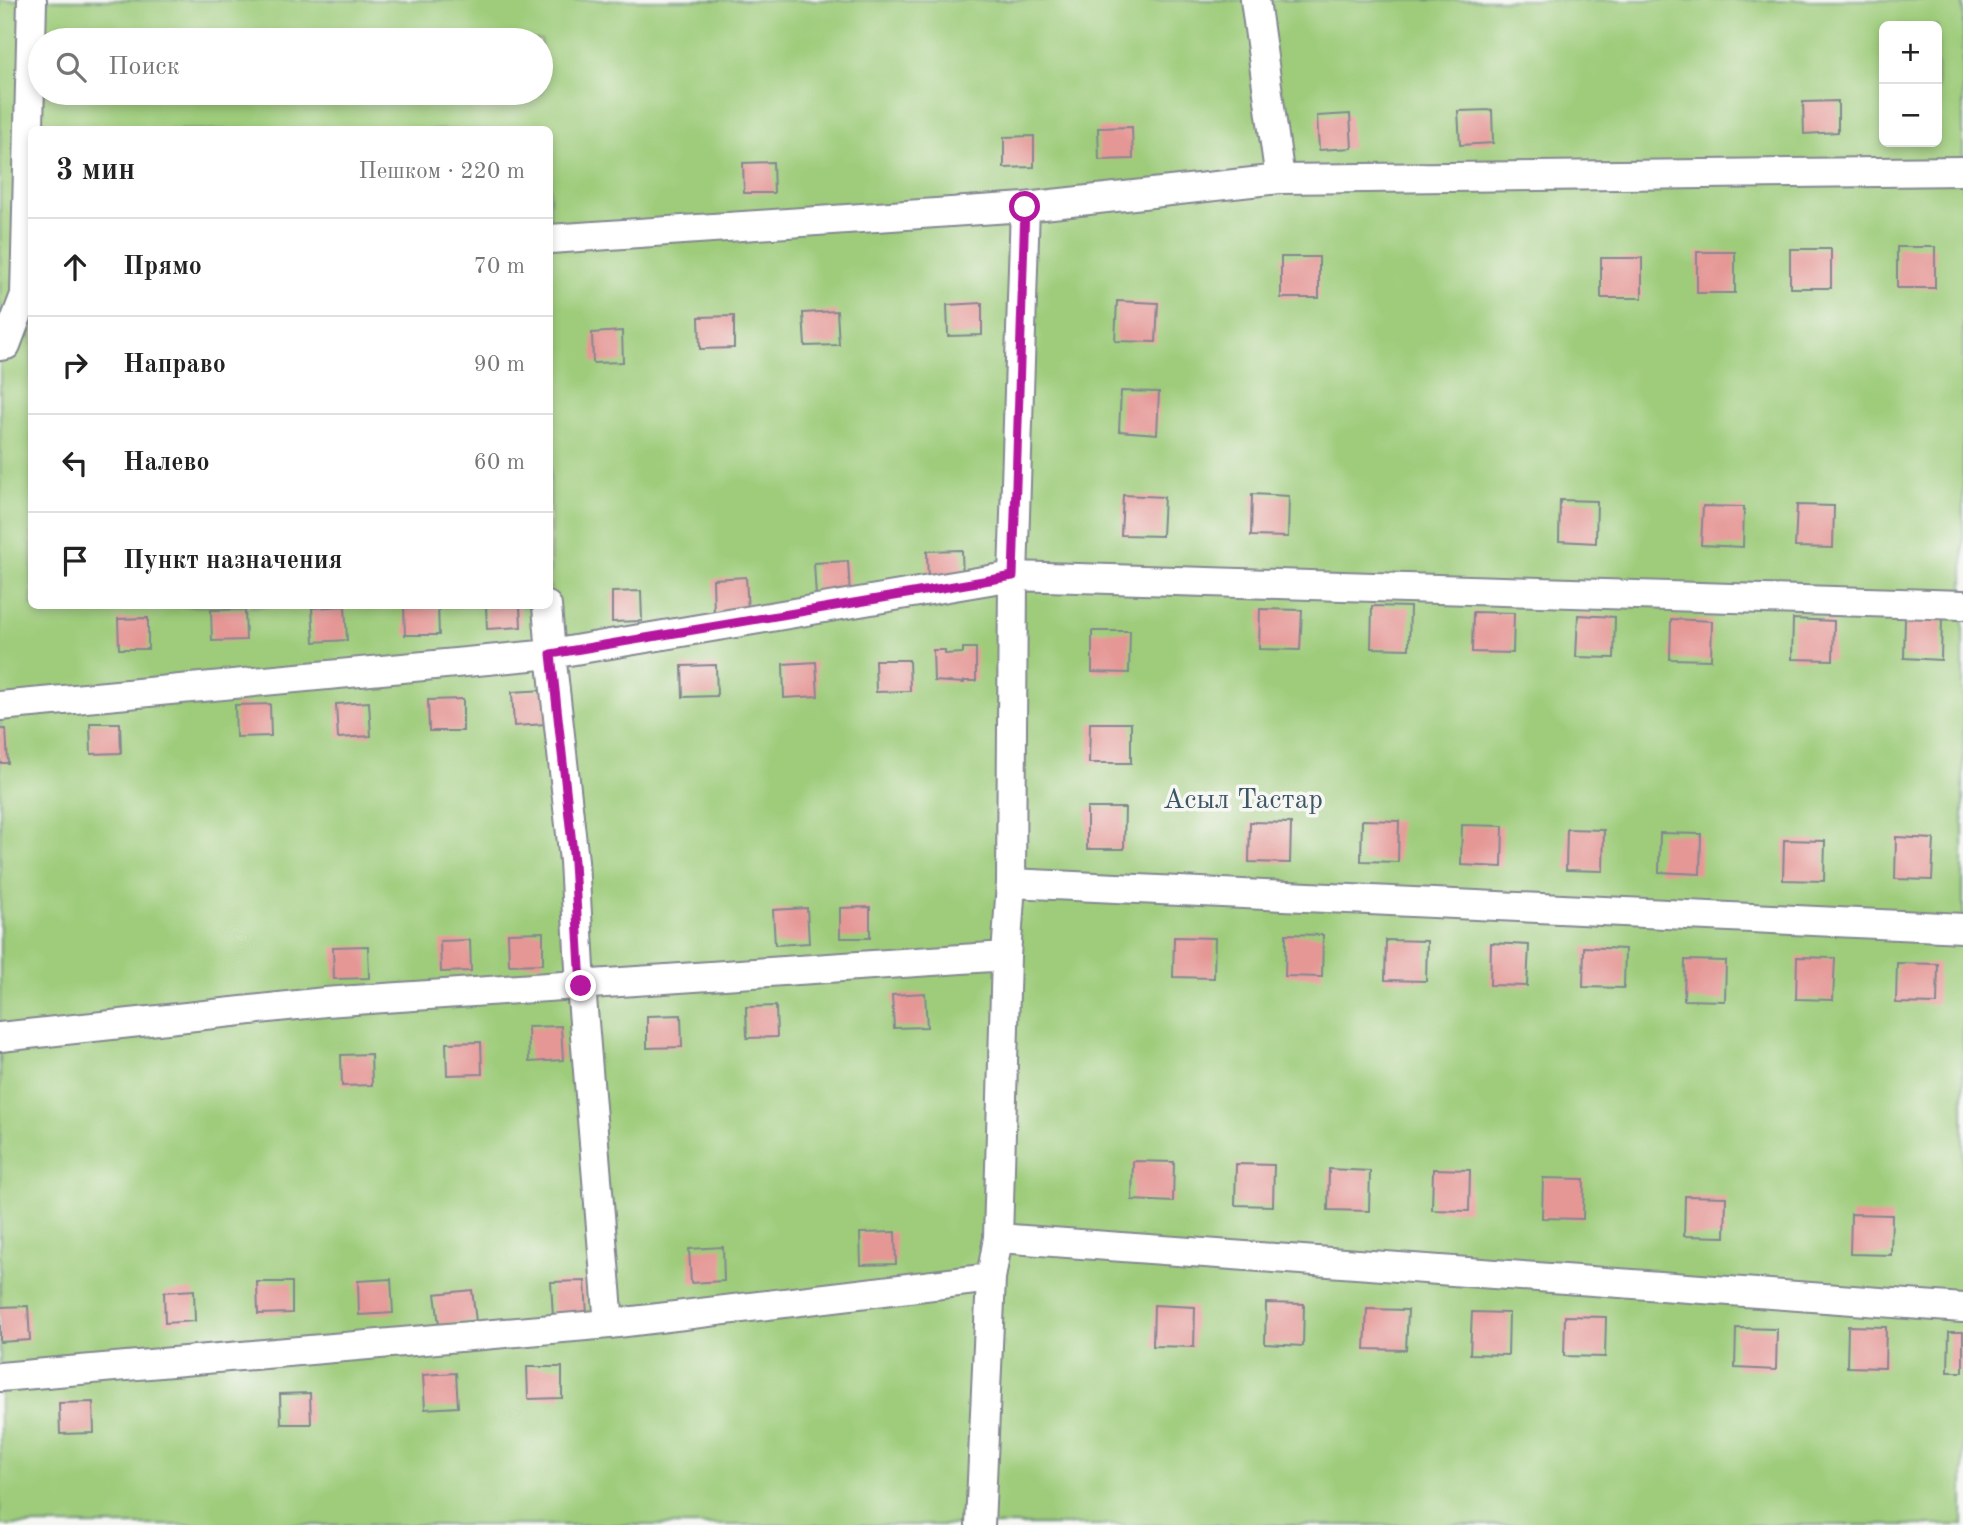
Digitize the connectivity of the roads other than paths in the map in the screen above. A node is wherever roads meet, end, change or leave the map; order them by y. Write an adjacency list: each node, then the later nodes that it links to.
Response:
1 (32, 0): 3 (street)
2 (1255, 0): 7 (street)
3 (32, 28)
4 (31, 105): 5 (street)
5 (30, 126)
6 (1963, 171): 7 (street)
7 (1280, 179): 8 (street)
8 (1025, 207): 9 (street); 12 (street)
9 (553, 239)
10 (28, 294): 11 (street)
11 (0, 346)
12 (1013, 576): 13 (street); 15 (street); 17 (street)
13 (1963, 605)
14 (548, 609): 15 (street)
15 (551, 654): 16 (street); 20 (street)
16 (0, 706)
17 (1011, 883): 18 (street); 19 (street)
18 (1963, 928)
19 (1006, 956): 20 (street); 22 (street)
20 (581, 986): 21 (street); 25 (street)
21 (0, 1037)
22 (998, 1238): 23 (street); 24 (street)
23 (991, 1278): 25 (street); 27 (street)
24 (1963, 1308)
25 (609, 1324): 26 (street)
26 (0, 1377)
27 (980, 1525)

